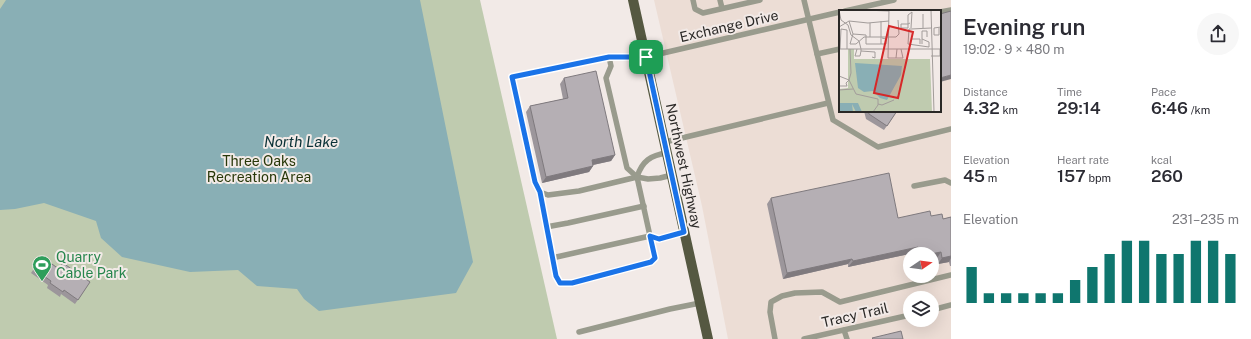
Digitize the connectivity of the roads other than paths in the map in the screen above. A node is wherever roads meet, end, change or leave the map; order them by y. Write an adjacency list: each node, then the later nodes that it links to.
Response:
1 (633, 0): 16 (main road, Northwest Highway)
2 (693, 0): 7 (lane)
3 (720, 0): 7 (lane)
4 (760, 0): 7 (lane)
5 (804, 0): 12 (lane)
6 (894, 0): 8 (lane)
7 (722, 8)
8 (849, 10)
9 (951, 10): 11 (lane)
10 (839, 12): 12 (lane, Exchange Drive)
11 (941, 12)
12 (808, 19): 14 (lane); 16 (lane, Exchange Drive)
13 (839, 49): 14 (lane)
14 (817, 54): 17 (lane)
15 (609, 57): 16 (lane, Exchange Drive); 22 (lane); 25 (lane, Exchange Drive)
16 (646, 57): 19 (main road, Northwest Highway)
17 (828, 104): 18 (lane); 19 (lane)
18 (951, 130)
19 (664, 142): 20 (main road, Northwest Highway)
20 (667, 153): 21 (main road, Northwest Highway); 22 (lane)
21 (672, 175): 22 (lane); 28 (main road, Northwest Highway)
22 (637, 177): 25 (lane); 26 (lane)
23 (951, 183): 24 (lane)
24 (914, 186)
25 (540, 192): 27 (lane)
26 (644, 206): 27 (lane); 29 (lane)
27 (546, 227): 30 (lane)
28 (684, 232): 29 (lane); 32 (main road, Northwest Highway)
29 (650, 236): 30 (lane); 30 (lane)
30 (552, 258)
31 (951, 275): 39 (lane)
32 (700, 303): 37 (lane); 38 (main road, Northwest Highway)
33 (951, 305): 34 (lane)
34 (939, 308)
35 (903, 317): 36 (lane, Tracy Trail)
36 (844, 330): 40 (lane, Tracy Trail); 41 (lane)
37 (579, 332)
38 (708, 339)
39 (775, 339)
40 (804, 339)
41 (847, 339)

